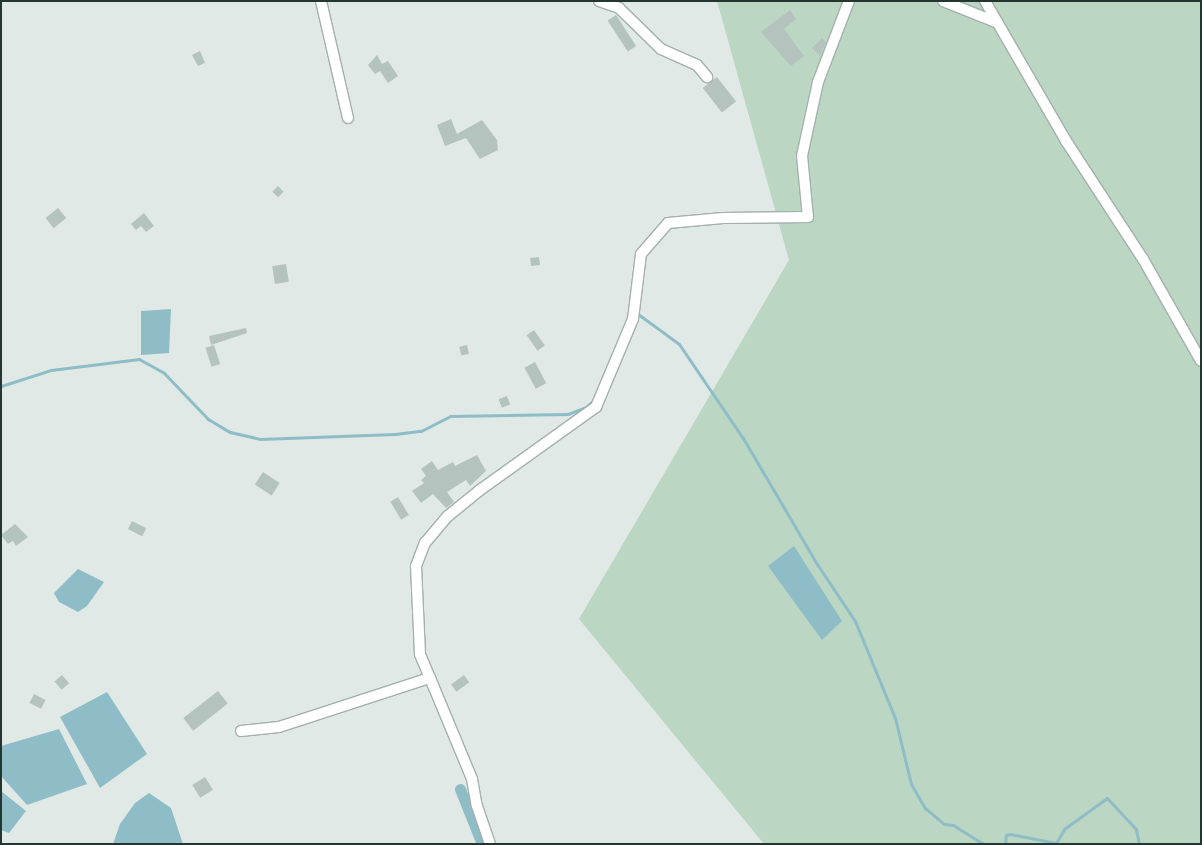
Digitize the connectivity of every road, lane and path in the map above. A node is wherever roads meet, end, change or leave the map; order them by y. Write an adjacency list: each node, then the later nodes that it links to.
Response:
1 (321, 1): 8 (street)
2 (599, 1): 7 (street)
3 (849, 1): 10 (street)
4 (943, 1): 6 (street)
5 (985, 1): 6 (street)
6 (998, 23): 9 (street)
7 (707, 77)
8 (348, 118)
9 (1201, 361)
10 (430, 678): 11 (street); 12 (street)
11 (240, 731)
12 (490, 844)

